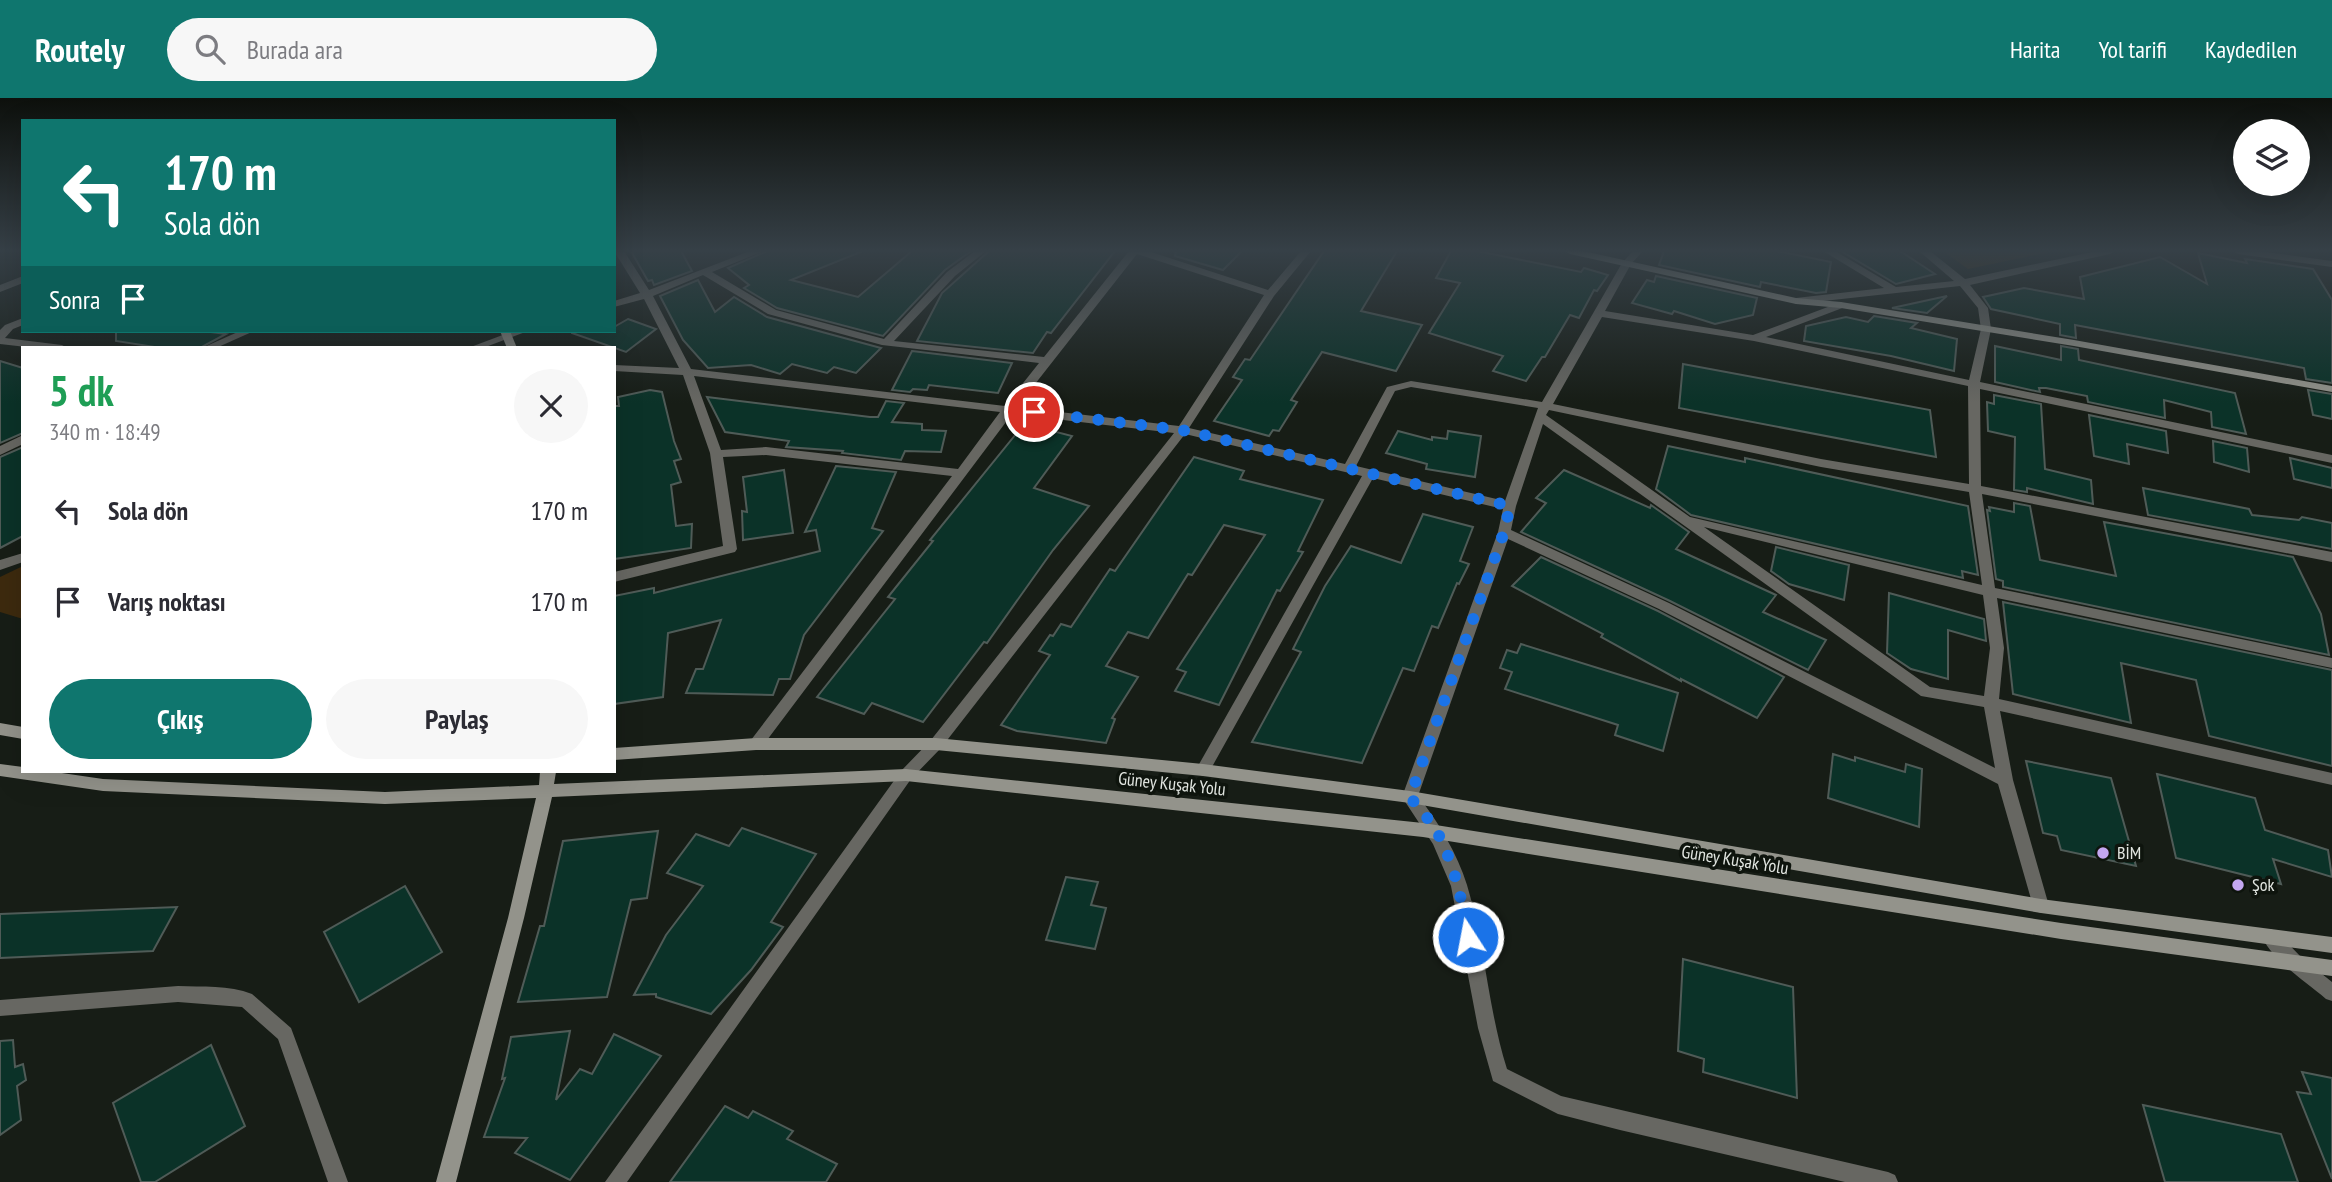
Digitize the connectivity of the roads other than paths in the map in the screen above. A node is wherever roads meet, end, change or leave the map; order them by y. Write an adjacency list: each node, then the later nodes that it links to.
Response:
1 (652, 302): 23 (street)
2 (755, 302): 17 (street)
3 (925, 302): 17 (street)
4 (1095, 302): 21 (street)
5 (1265, 302): 28 (street)
6 (1605, 302): 10 (street)
7 (1803, 302): 9 (main road)
8 (1978, 302): 12 (street)
9 (1841, 305): 12 (main road); 15 (street)
10 (1598, 313): 15 (street); 27 (street)
11 (21, 322): 16 (street)
12 (1986, 329): 24 (street); 25 (main road)
13 (244, 333): 19 (street)
14 (505, 333): 20 (street)
15 (1754, 338): 24 (street)
16 (0, 339): 18 (street)
17 (886, 343): 21 (street)
18 (48, 346)
19 (212, 346)
20 (477, 346)
21 (1047, 361): 26 (street)
22 (616, 368): 23 (street)
23 (687, 372): 26 (street); 31 (street)
24 (1974, 385): 32 (street); 36 (street)
25 (2332, 390)
26 (1009, 410): 28 (street); 34 (street)
27 (1543, 411): 33 (street); 36 (street); 37 (street); 38 (street)
28 (1182, 430): 33 (street); 50 (street)
29 (21, 440): 30 (street)
30 (0, 451)
31 (717, 454): 34 (street); 43 (street)
32 (2332, 458)
33 (1348, 469): 35 (street)
34 (962, 473): 49 (street)
35 (1369, 475): 37 (street); 53 (street)
36 (1975, 489): 40 (street); 44 (street)
37 (1510, 506): 39 (street)
38 (1684, 517): 44 (street); 46 (street)
39 (1504, 532): 59 (street); 61 (street)
40 (2332, 557)
41 (21, 558): 42 (street)
42 (0, 565)
43 (616, 577)
44 (1991, 592): 45 (street); 46 (street)
45 (2332, 663)
46 (1991, 703): 58 (street); 59 (street)
47 (2, 731): 48 (main road)
48 (21, 733)
49 (756, 744): 50 (main road, Güney Kuşak Yolu); 51 (main road, Güney Kuşak Yolu)
50 (936, 744): 53 (main road, Güney Kuşak Yolu); 57 (street)
51 (616, 754)
52 (0, 769): 54 (main road, Güney Kuşak Yolu)
53 (1203, 770): 61 (main road, Güney Kuşak Yolu)
54 (21, 772)
55 (24, 773): 60 (main road, Güney Kuşak Yolu)
56 (548, 773): 60 (main road)
57 (906, 775): 60 (main road, Güney Kuşak Yolu); 62 (main road, Güney Kuşak Yolu); 72 (street)
58 (2332, 779)
59 (2004, 780): 63 (street)
60 (546, 790): 71 (main road)
61 (1410, 797): 62 (street); 63 (main road, Güney Kuşak Yolu)
62 (1436, 832): 66 (main road, Güney Kuşak Yolu); 73 (street)
63 (2041, 906): 64 (main road, Güney Kuşak Yolu)
64 (2271, 937): 65 (main road, Güney Kuşak Yolu); 66 (street)
65 (2332, 945)
66 (2295, 963): 67 (main road, Güney Kuşak Yolu); 68 (street)
67 (2332, 968)
68 (2332, 993)
69 (0, 1008): 70 (street)
70 (338, 1182)
71 (446, 1182)
72 (615, 1182)
73 (1888, 1182)

